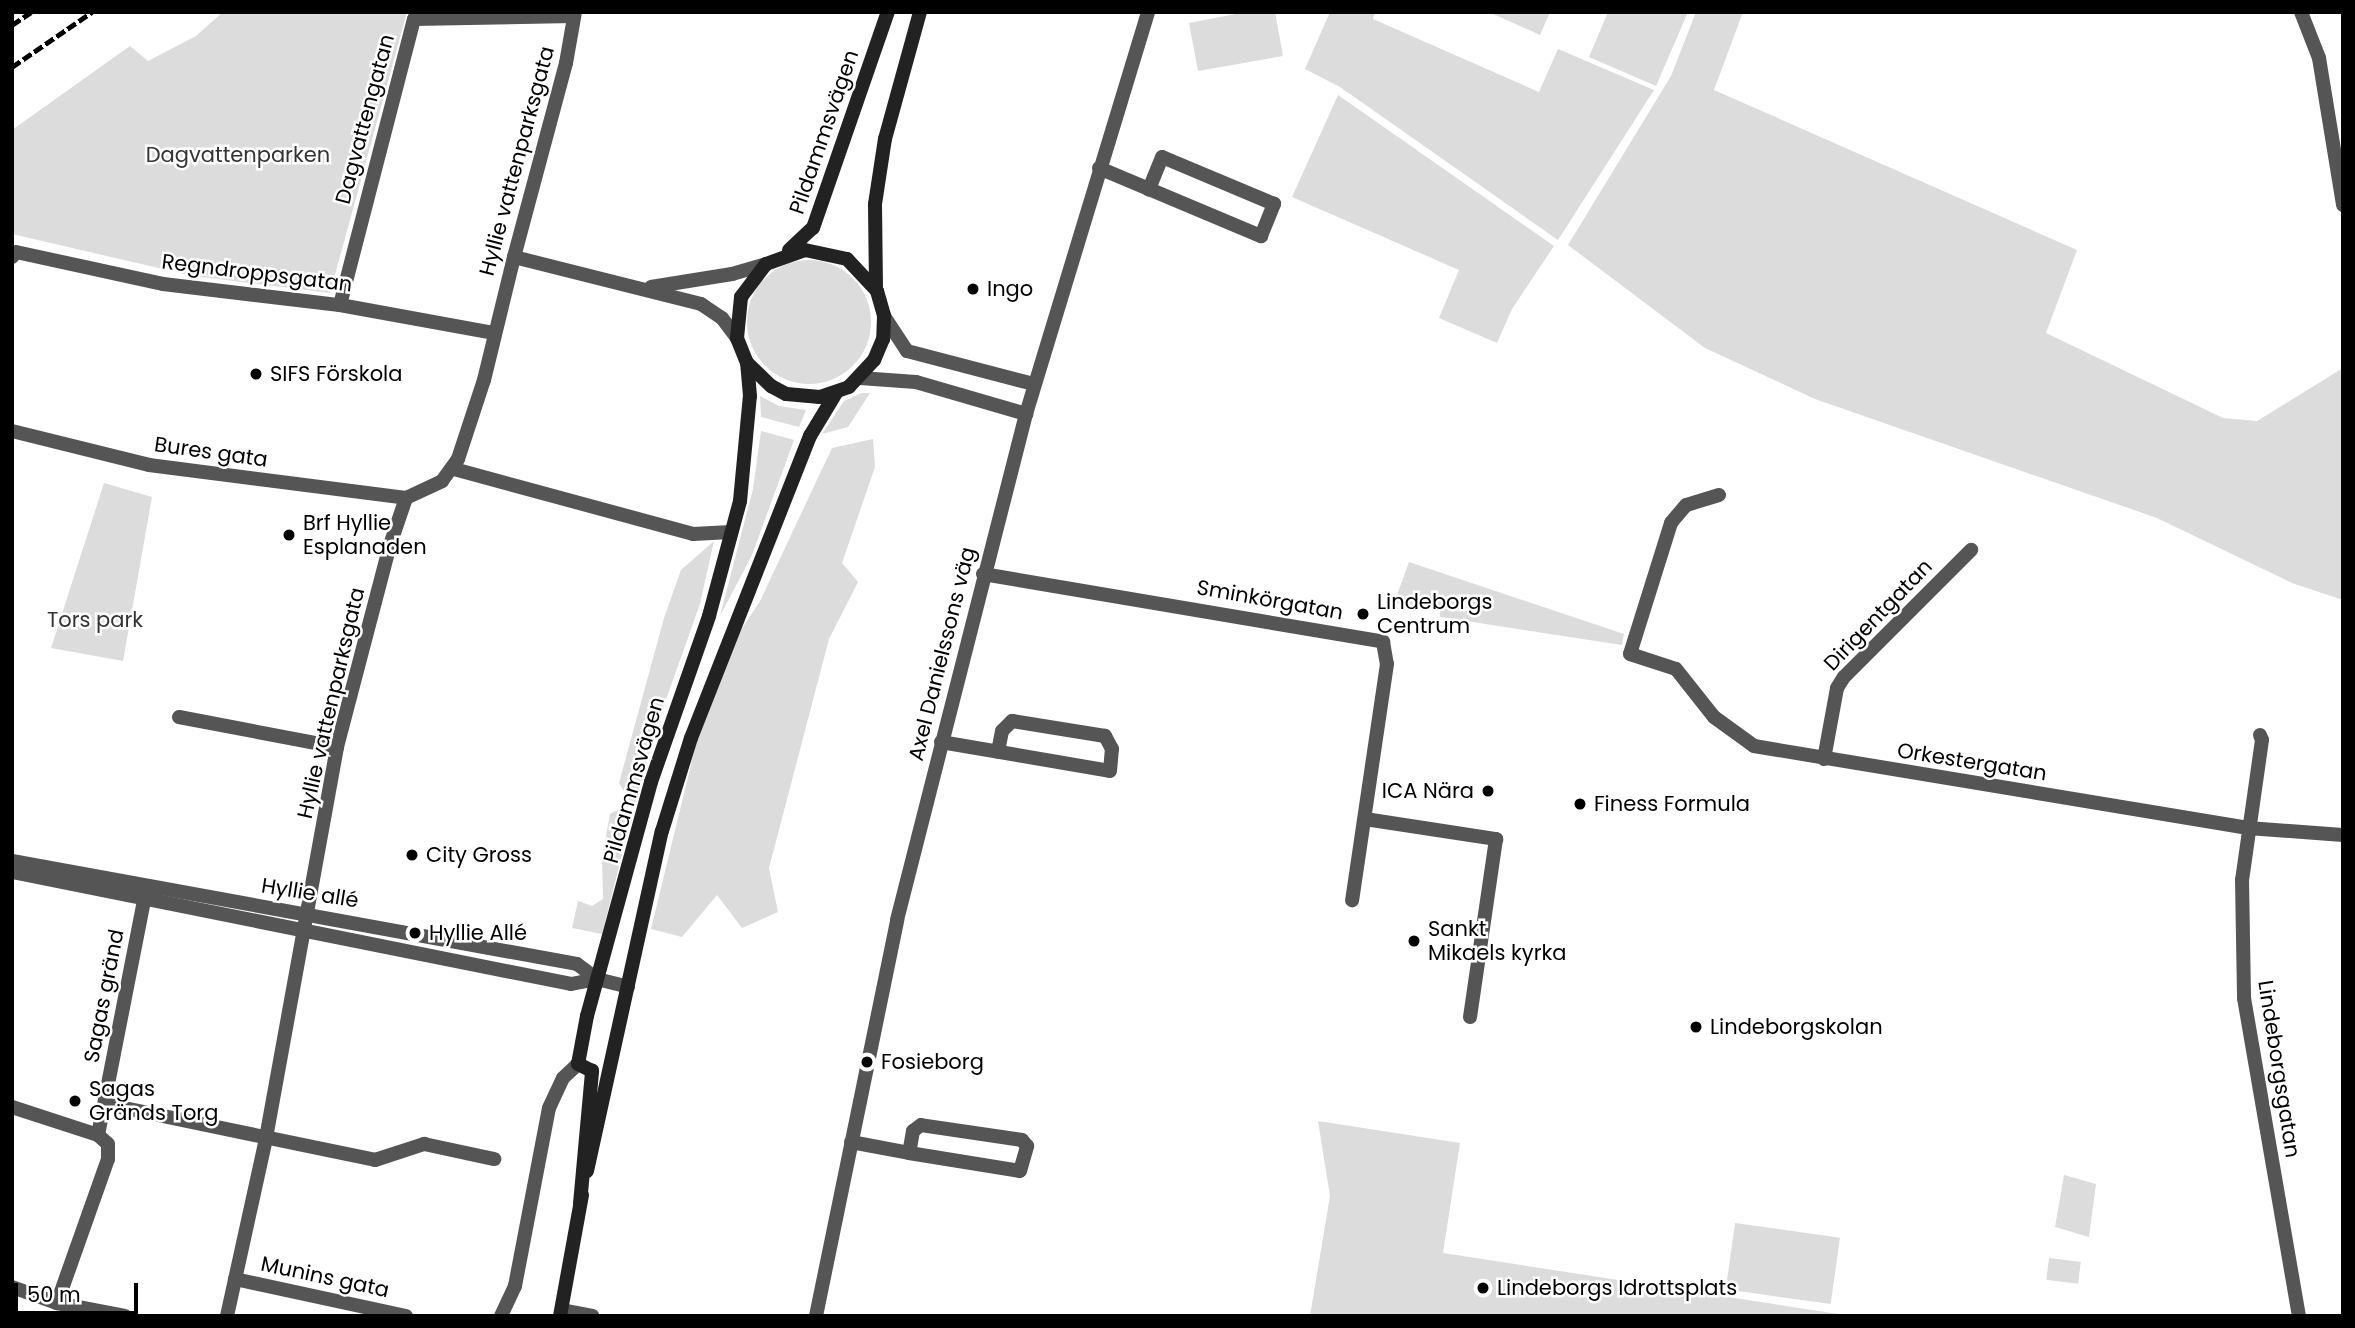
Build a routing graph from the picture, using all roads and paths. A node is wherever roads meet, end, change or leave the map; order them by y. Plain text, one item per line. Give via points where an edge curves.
1 (888, 12) edge
2 (920, 12) edge
3 (1148, 12) edge
4 (2301, 12) edge
5 (574, 14) edge
6 (1099, 168) junction
7 (1149, 189) junction
8 (2342, 199) edge
9 (2343, 205) edge
10 (13, 253) edge
11 (783, 254) junction
12 (514, 257) junction
13 (766, 264) junction
14 (640, 288) junction
15 (877, 291) junction
16 (340, 304) junction
17 (884, 316) junction
18 (494, 333) junction
19 (737, 338) junction
20 (747, 363) junction
21 (860, 378) junction
22 (1034, 384) junction
23 (836, 393) junction
24 (1027, 414) junction
25 (12, 431) edge
26 (454, 469) junction
27 (1719, 495) dead end
28 (406, 498) junction
29 (731, 532) junction
30 (1971, 550) dead end
31 (983, 574) junction
32 (179, 717) dead end
33 (2259, 735) dead end
34 (941, 742) junction
35 (337, 747) junction
36 (998, 751) junction
37 (1824, 760) junction
38 (1366, 813) junction
39 (2249, 828) junction
40 (2343, 835) edge
41 (12, 861) edge
42 (12, 872) edge
43 (145, 896) junction
44 (1352, 900) dead end
45 (306, 915) junction
46 (302, 932) junction
47 (597, 979) junction
48 (628, 987) junction
49 (1470, 1017) dead end
50 (578, 1064) junction
51 (105, 1104) junction
52 (12, 1107) edge
53 (98, 1135) junction
54 (266, 1138) junction
55 (851, 1142) junction
56 (909, 1153) junction
57 (494, 1159) dead end
58 (580, 1204) junction
59 (235, 1279) junction
60 (12, 1287) edge
61 (57, 1303) junction
62 (561, 1313) edge
63 (125, 1316) edge
64 (227, 1316) edge
65 (406, 1316) edge
66 (501, 1316) edge
67 (592, 1316) edge
68 (816, 1316) edge
69 (2299, 1316) edge

1 - 11 main road, Pildammsvägen via 813,228
2 - 15 main road, Pildammsvägen via 885,139 875,204
3 - 6 street, Axel Danielssons väg
4 - 8 street via 2319,58
5 - 12 street, Hyllie vattenparksgata
5 - 16 street, Dagvattengatan via 414,19
6 - 7 street
6 - 22 street, Axel Danielssons väg
7 - 7 street via 1261,236 1274,204 1162,157
8 - 9 street
10 - 16 street, Regndroppsgatan via 163,284
11 - 13 main road, Pildammsvägen
11 - 15 main road, Pildammsvägen via 805,250 837,255 864,273
12 - 14 street
12 - 18 street, Hyllie vattenparksgata
13 - 14 street
13 - 19 main road, Pildammsvägen via 741,297
14 - 19 street via 701,304 722,318
15 - 17 main road, Pildammsvägen
16 - 18 street, Regndroppsgatan
17 - 21 main road, Pildammsvägen via 874,360
17 - 22 street via 907,351
18 - 26 street, Hyllie vattenparksgata
19 - 20 main road, Pildammsvägen
20 - 23 main road, Pildammsvägen via 786,394 820,397
20 - 29 main road, Pildammsvägen via 748,450
21 - 23 main road, Pildammsvägen
21 - 24 street via 916,382
22 - 24 street, Axel Danielssons väg
23 - 48 main road, Pildammsvägen via 810,436 691,738 662,831
24 - 31 street, Axel Danielssons väg
25 - 28 street, Bures gata via 149,465
26 - 28 street via 430,489
26 - 29 street via 693,534
27 - 37 street, Orkestergatan via 1686,505 1671,523 1630,654 1676,669 1714,717 1754,746
28 - 35 street, Hyllie vattenparksgata
29 - 47 main road, Pildammsvägen via 709,616 655,770
30 - 37 street, Dirigentgatan via 1844,677 1837,688
31 - 34 street, Axel Danielssons väg
31 - 38 street, Sminkörgatan via 1383,642 1387,664
32 - 35 street
33 - 39 street, Lindeborgsgatan via 2262,740
34 - 36 street
34 - 55 street, Axel Danielssons väg via 885,972
35 - 45 street, Hyllie vattenparksgata
36 - 36 street via 1110,771 1112,749 1105,736 1012,721 1002,731
37 - 39 street, Orkestergatan
38 - 44 street
38 - 49 street via 1496,839
39 - 40 street, Orkestergatan
39 - 69 street, Lindeborgsgatan via 2240,931 2244,998
41 - 45 street, Hyllie allé
42 - 43 street, Hyllie allé
43 - 46 street, Hyllie allé
43 - 51 street, Sagas gränd
45 - 46 street, Hyllie vattenparksgata
45 - 47 street, Hyllie allé via 577,964
46 - 47 street, Hyllie allé via 571,984
46 - 54 street, Hyllie vattenparksgata
47 - 48 street, Hyllie allé
47 - 50 main road, Pildammsvägen
48 - 58 main road, Pildammsvägen
50 - 58 main road, Pildammsvägen via 592,1071
50 - 66 street via 563,1078 549,1108 515,1286
51 - 53 street, Sagas gränd
51 - 54 street
52 - 53 street
53 - 61 street, Sagas gränd via 108,1143 108,1159
54 - 57 street via 375,1160 424,1144
54 - 59 street, Hyllie vattenparksgata
55 - 56 street
55 - 68 street, Axel Danielssons väg
56 - 56 street via 1020,1171 1027,1146 1022,1140 921,1125 912,1131
58 - 62 main road, Pildammsvägen
59 - 64 street, Hyllie vattenparksgata
59 - 65 street, Munins gata
60 - 61 street
61 - 63 street
62 - 67 street

